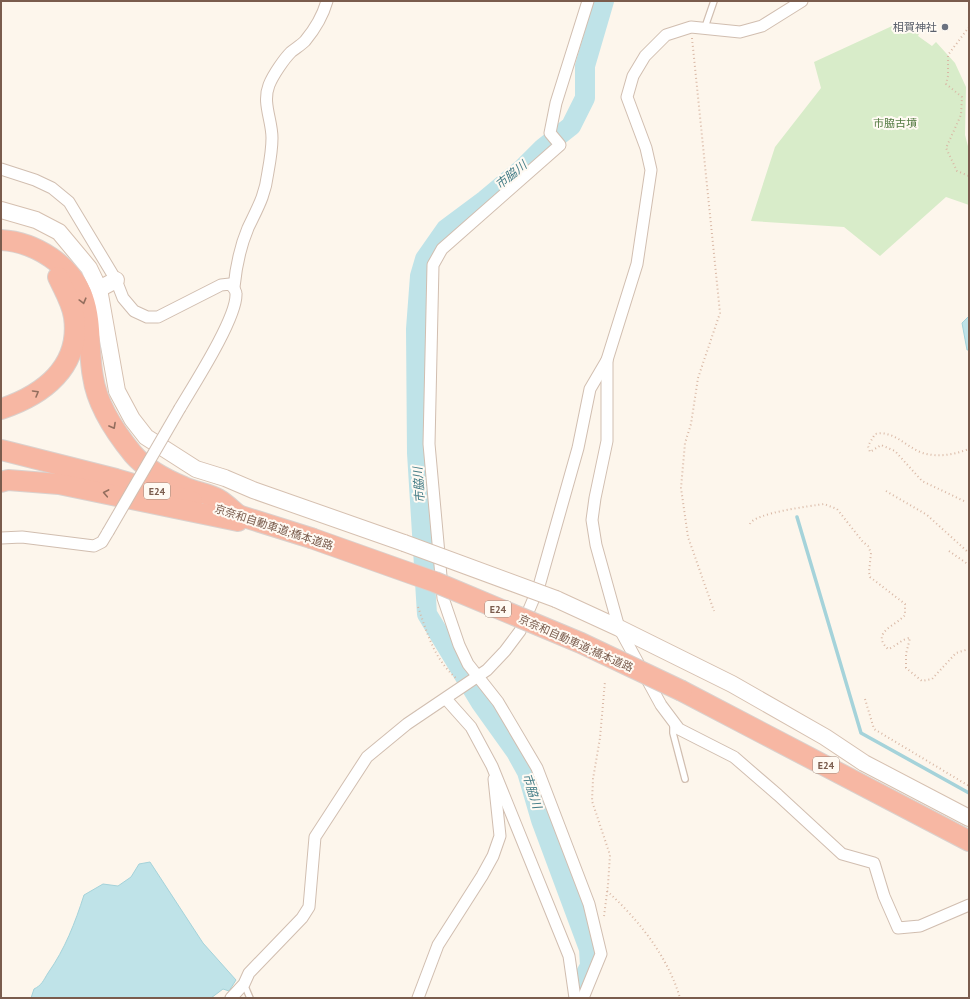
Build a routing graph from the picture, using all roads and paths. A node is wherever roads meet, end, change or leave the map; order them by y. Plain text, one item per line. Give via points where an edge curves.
1 (327, 1) edge
2 (588, 1) edge
3 (714, 1) edge
4 (802, 1) edge
5 (691, 27) junction
6 (705, 27) junction
7 (969, 27) edge
8 (1, 169) edge
9 (969, 176) edge
10 (1, 210) edge
11 (1, 240) edge
12 (1, 254) edge
13 (116, 280) junction
14 (234, 287) junction
15 (99, 289) junction
16 (607, 360) junction
17 (1, 409) edge
18 (969, 449) edge
19 (1, 450) edge
20 (1, 482) edge
21 (886, 491) dead end
22 (964, 501) dead end
23 (237, 514) junction
24 (750, 524) dead end
25 (282, 528) junction
26 (1, 538) edge
27 (949, 551) dead end
28 (969, 553) edge
29 (969, 564) edge
30 (418, 607) dead end
31 (714, 611) dead end
32 (620, 628) junction
33 (969, 649) edge
34 (478, 676) junction
35 (605, 681) dead end
36 (462, 684) dead end
37 (446, 699) junction
38 (865, 699) dead end
39 (674, 722) junction
40 (492, 766) junction
41 (685, 779) dead end
42 (969, 782) edge
43 (968, 786) edge
44 (969, 818) edge
45 (969, 841) edge
46 (607, 891) junction
47 (969, 905) edge
48 (598, 940) junction
49 (244, 984) junction
50 (231, 998) edge
51 (250, 998) edge
52 (418, 998) edge
53 (575, 998) edge
54 (583, 998) edge
55 (680, 998) edge

1 - 14 street via 322,16 310,35 291,53 267,92 266,108 272,140 267,180 264,196 248,228 237,260
2 - 34 street via 556,103 550,133 560,145 442,249 433,265 429,444 443,598 458,645
3 - 6 lane
4 - 6 street via 762,26 740,32
5 - 6 street
5 - 16 street via 666,35 645,56 633,76 627,97 646,148 650,170 637,264
5 - 31 path via 720,313 698,378 681,488 688,537
7 - 9 path via 948,55 946,84 962,97 961,115 946,148 957,171
8 - 13 street via 52,188 69,202
10 - 15 street via 36,220 59,232 89,268
11 -> 23 highway via 30,246 44,253 58,262 74,280 83,298 93,378 102,408 116,433 134,456 157,473 184,487 218,499
17 -> 12 highway via 19,403 43,389 61,371 74,342 74,317 68,296 58,277 36,260 15,254
13 - 14 street via 123,298 134,311 147,317 158,318 221,284 230,284
13 - 15 street
14 - 26 street, bridge via 236,300 224,332 102,542 94,546 83,546 22,536
15 - 32 street, bridge via 117,391 132,419 146,437 196,469 556,599
16 - 32 street via 607,441 592,520 596,545
16 - 34 street via 590,389 578,448 531,606 520,631 505,652
18 - 22 path via 937,456 920,452 888,434 875,434 868,446 870,452 881,445 895,451 922,481
19 - 23 highway, 京奈和自動車道;橋本道路 / E24 via 116,479
25 -> 20 highway via 231,520 59,484 8,480
21 - 28 path via 927,515
23 - 25 highway, 京奈和自動車道;橋本道路 / E24
24 - 33 path via 754,519 772,514 824,504 832,506 842,513 862,542 868,546 871,554 870,577 905,604 905,615 885,630 882,637 883,645 888,649 910,638 906,668 922,681 932,679 956,653
25 - 45 highway, 京奈和自動車道;橋本道路 / E24, bridge via 435,582 581,644 682,691
27 - 29 path
30 - 36 path via 433,649 444,668
32 - 39 street via 661,705
32 - 44 street via 738,687 825,737 864,763
34 - 37 street
34 - 48 street via 498,702 537,768 589,904
35 - 46 path via 592,801 610,854
37 - 40 street via 471,727
37 - 49 street via 407,724 367,758 315,836 309,907 302,918 249,973
38 - 43 path via 874,729
39 - 41 lane via 673,733
39 - 47 street via 679,729 689,735 734,757 842,854 874,863 884,896 898,928 920,926
40 - 52 street via 500,836 482,876 438,944
40 - 53 street via 569,956
42 - 43 path
46 - 48 path
46 - 55 path via 622,904 650,938 674,980
48 - 54 street via 601,954
49 - 50 street
49 - 51 lane

